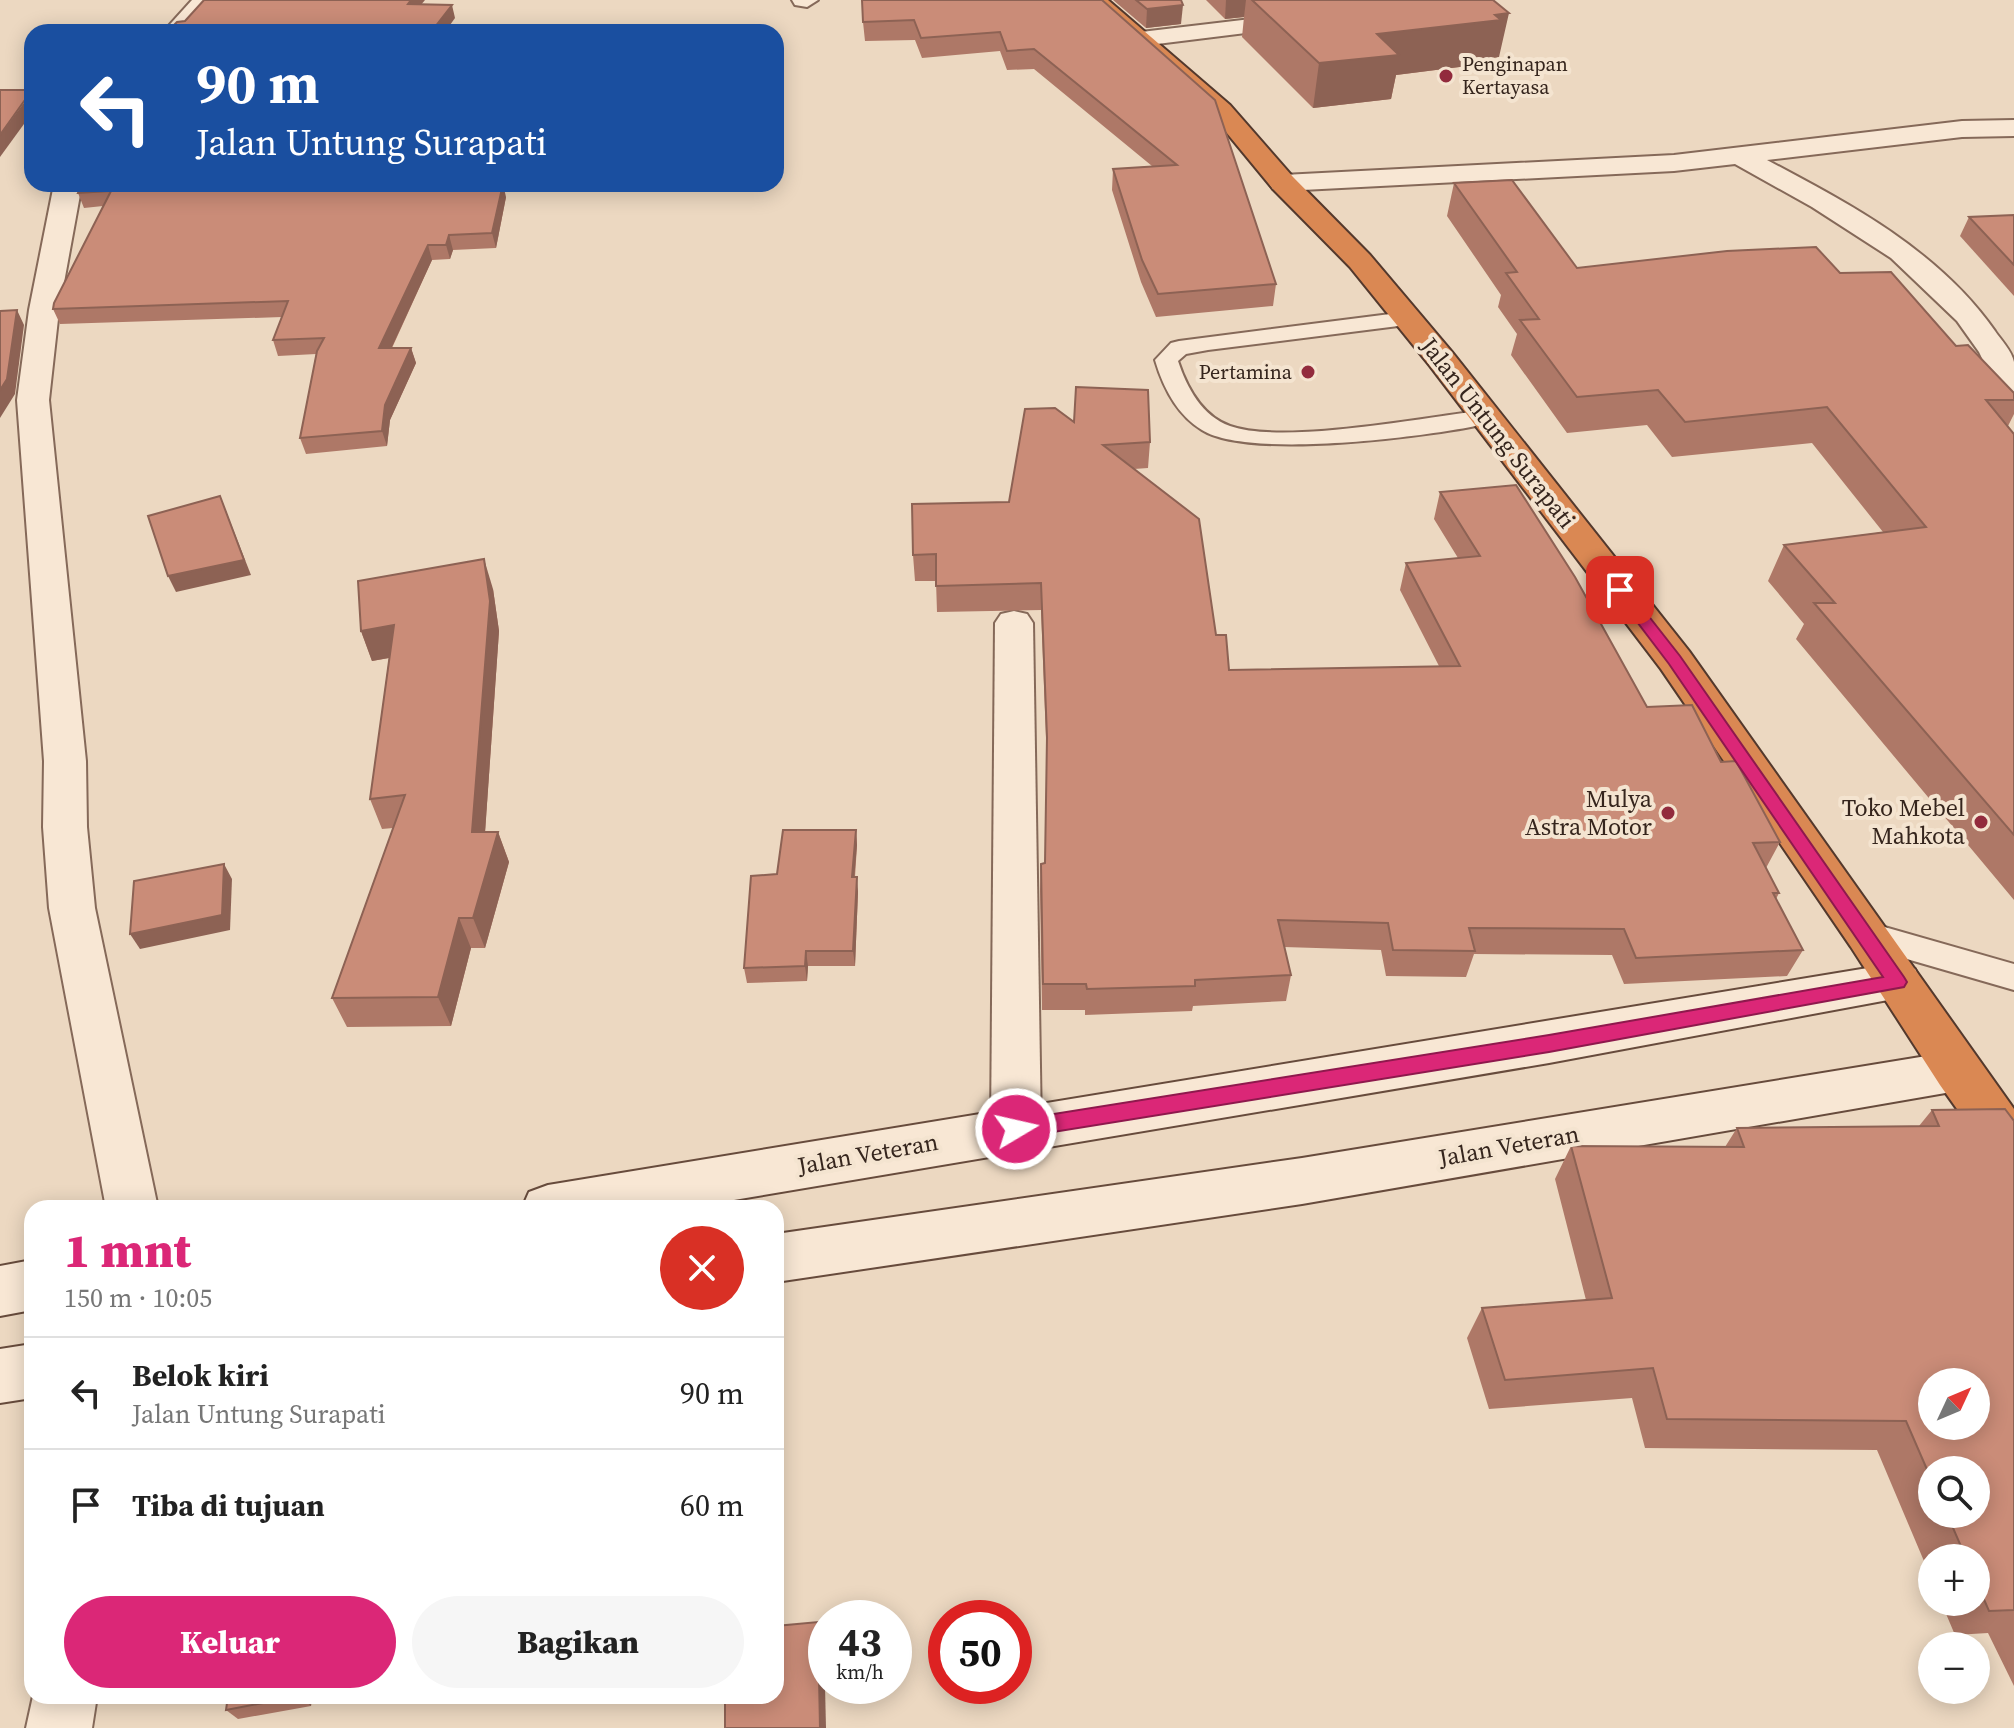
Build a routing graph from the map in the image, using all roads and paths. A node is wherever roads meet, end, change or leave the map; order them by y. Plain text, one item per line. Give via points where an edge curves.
1 (205, 0) edge
2 (1094, 0) edge
3 (1329, 17) edge
4 (182, 24) edge
5 (1141, 39) junction
6 (2014, 128) edge
7 (1740, 156) junction
8 (1283, 183) junction
9 (66, 192) edge
10 (1406, 319) junction
11 (2014, 395) edge
12 (1486, 417) junction
13 (1014, 623) dead end
14 (1867, 935) junction
15 (2014, 977) edge
16 (1898, 982) junction
17 (1957, 1071) junction
18 (1016, 1129) junction
19 (2014, 1148) edge
20 (130, 1200) edge
21 (595, 1200) edge
22 (784, 1257) edge
23 (24, 1286) edge
24 (0, 1291) edge
25 (24, 1372) edge
26 (0, 1376) edge
27 (64, 1704) edge
28 (59, 1728) edge

1 - 4 street
2 - 5 highway, Jalan Untung Surapati
3 - 5 street
5 - 8 highway, Jalan Untung Surapati via 1221,110
6 - 7 street via 1962,129
7 - 8 street via 1589,169
7 - 11 street via 1844,213 1939,283 1986,335
8 - 10 highway, Jalan Untung Surapati via 1360,261
9 - 20 street via 33,400 65,761 72,908
10 - 12 highway, Jalan Untung Surapati
10 - 12 lane via 1208,343 1179,348 1166,360 1191,409 1220,431 1253,438
12 - 14 highway, Jalan Untung Surapati via 1675,660
13 - 18 street
14 - 15 lane
14 - 16 highway, Jalan Untung Surapati
16 - 17 highway, Jalan Untung Surapati
16 - 18 street, Jalan Veteran
17 - 19 highway, Jalan Untung Surapati
17 - 22 street, Jalan Veteran via 1302,1181
18 - 21 street, Jalan Veteran
23 - 24 street
25 - 26 street
27 - 28 street

